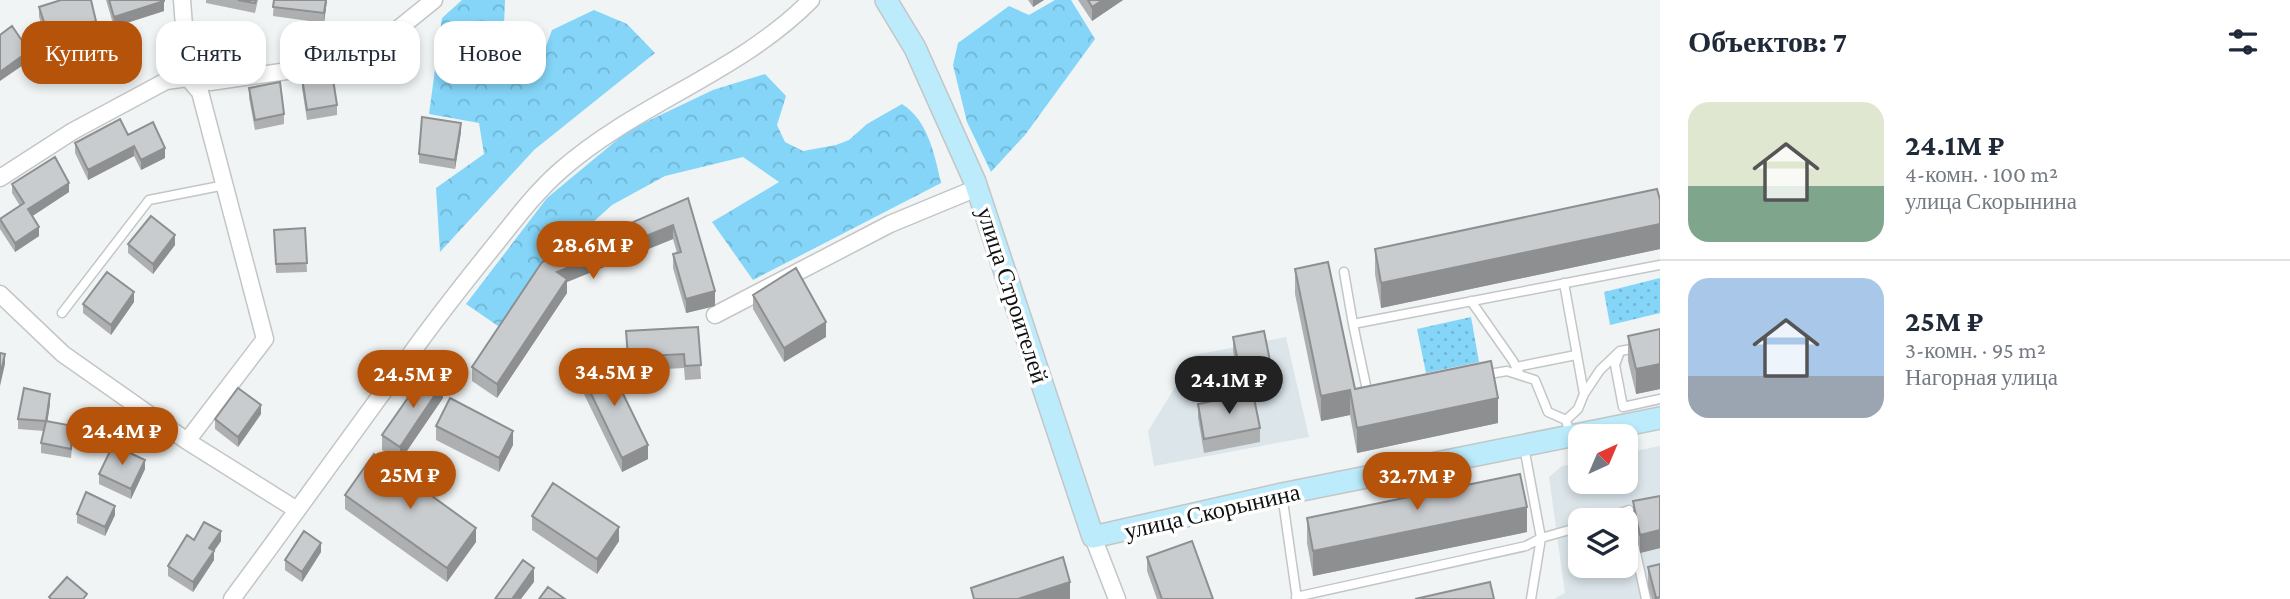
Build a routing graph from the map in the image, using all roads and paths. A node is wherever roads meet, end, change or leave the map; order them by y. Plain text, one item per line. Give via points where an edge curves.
1 (182, 0) edge
2 (434, 0) edge
3 (811, 0) edge
4 (886, 0) edge
5 (184, 21) edge
6 (266, 74) edge
7 (160, 84) edge
8 (193, 84) edge
9 (0, 178) edge
10 (225, 185) junction
11 (977, 188) junction
12 (1660, 265) edge
13 (1344, 272) dead end
14 (1564, 283) junction
15 (0, 294) edge
16 (1471, 301) junction
17 (62, 313) dead end
18 (715, 315) dead end
19 (1353, 324) junction
20 (1647, 346) edge
21 (1620, 351) junction
22 (1576, 355) junction
23 (1518, 371) junction
24 (1469, 378) edge
25 (1380, 394) edge
26 (1584, 394) junction
27 (1660, 399) edge
28 (1660, 418) edge
29 (1570, 424) edge
30 (1610, 424) edge
31 (1568, 429) joint
32 (187, 441) junction
33 (1523, 447) junction
34 (1282, 494) junction
35 (298, 510) junction
36 (1568, 530) edge
37 (1093, 537) junction
38 (1541, 538) junction
39 (1638, 559) edge
40 (1296, 598) edge
41 (232, 599) edge
42 (1117, 599) edge
43 (1531, 599) edge
44 (1647, 599) edge

1 - 5 street
2 - 6 street via 377,46 344,63
3 - 35 street via 725,67 598,140 536,194 443,309
4 - 11 street, улица Строителей via 915,48
7 - 9 street via 73,131
8 - 10 street via 200,92
10 - 17 lane via 149,200
10 - 32 street via 265,339
11 - 18 street via 890,224
11 - 37 street, улица Строителей
12 - 14 lane
13 - 19 lane
14 - 16 lane
14 - 22 lane
15 - 32 street via 63,354
16 - 19 lane
16 - 23 lane
19 - 25 lane via 1368,396
20 - 21 lane
21 - 26 lane
21 - 27 lane via 1615,365 1623,407
22 - 23 lane
22 - 26 lane
23 - 24 lane
23 - 31 lane via 1535,380 1548,412
26 - 29 lane
28 - 30 street, улица Скорынина
31 - 33 street, улица Скорынина
32 - 35 street
33 - 34 street, улица Скорынина
33 - 38 lane
34 - 37 street, улица Скорынина
34 - 40 lane
35 - 41 street
36 - 38 lane
37 - 42 street, улица Строителей
38 - 40 lane via 1526,546
38 - 43 lane
39 - 44 lane

